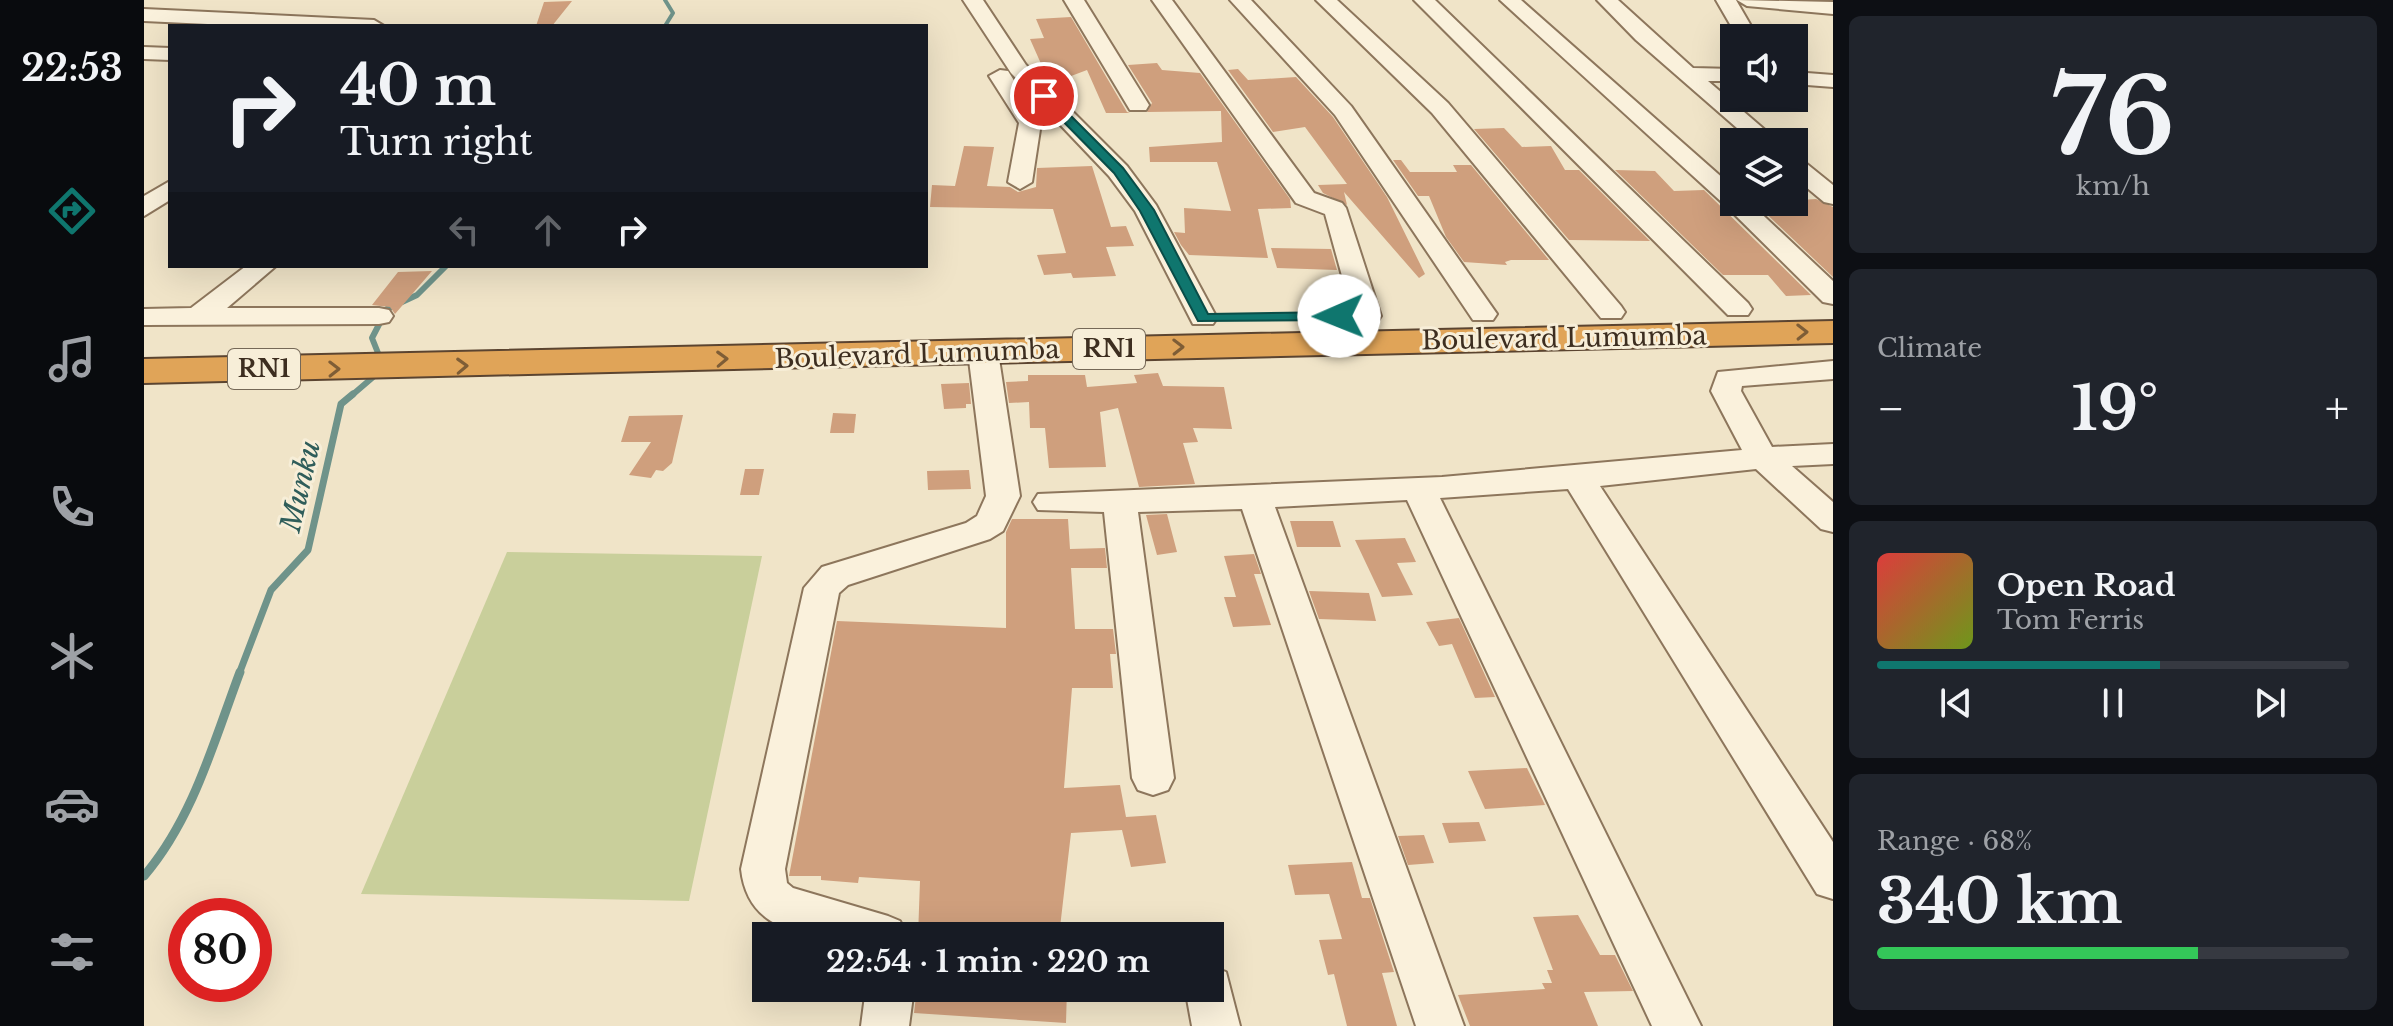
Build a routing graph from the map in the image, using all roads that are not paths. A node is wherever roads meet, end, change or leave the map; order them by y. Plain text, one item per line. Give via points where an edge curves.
1 (973, 0) edge
2 (1074, 0) edge
3 (1162, 0) edge
4 (1240, 0) edge
5 (1326, 0) edge
6 (1424, 0) edge
7 (1510, 0) edge
8 (1607, 0) edge
9 (1726, 0) edge
10 (1747, 0) edge
11 (1833, 8) edge
12 (144, 15) edge
13 (332, 24) edge
14 (1740, 24) edge
15 (144, 53) edge
16 (168, 54) edge
17 (1687, 74) junction
18 (1720, 75) edge
19 (1000, 76) dead end
20 (1808, 79) edge
21 (1833, 81) edge
22 (1049, 101) junction
23 (1019, 104) junction
24 (1138, 105) dead end
25 (1751, 128) edge
26 (1808, 176) edge
27 (1020, 182) dead end
28 (1720, 189) edge
29 (168, 190) edge
30 (1833, 197) edge
31 (144, 208) edge
32 (1749, 216) edge
33 (260, 268) edge
34 (1833, 296) edge
35 (1833, 306) edge
36 (1738, 309) junction
37 (1611, 312) junction
38 (1483, 314) junction
39 (379, 316) dead end
40 (1367, 316) junction
41 (144, 317) edge
42 (198, 317) junction
43 (1203, 318) junction
44 (1833, 332) edge
45 (983, 352) junction
46 (147, 367) edge
47 (1833, 370) edge
48 (1833, 454) edge
49 (1761, 456) junction
50 (1578, 478) junction
51 (1419, 490) junction
52 (1255, 497) junction
53 (1050, 502) dead end
54 (1120, 502) junction
55 (1833, 521) edge
56 (1153, 778) dead end
57 (1833, 880) edge
58 (846, 922) edge
59 (888, 1002) edge
60 (1212, 1002) edge
61 (885, 1026) edge
62 (1216, 1026) edge
63 (1440, 1026) edge
64 (1677, 1026) edge

1 - 22 street via 1018,69
2 - 24 street
3 - 40 street via 1305,198 1337,213
4 - 38 street via 1343,111
5 - 37 street via 1440,108
6 - 36 street
7 - 28 street
8 - 17 street
9 - 14 street
10 - 11 street
12 - 13 street
15 - 16 street
17 - 18 street
17 - 25 street
19 - 23 street
20 - 21 street
22 - 23 street
22 - 43 street via 1118,171 1147,210
23 - 27 street via 1030,123
26 - 30 street
29 - 31 street
32 - 34 street
33 - 42 street
35 - 36 highway, Boulevard Lumumba / RN1
36 - 37 highway, Boulevard Lumumba / RN1
37 - 38 highway, Boulevard Lumumba / RN1
38 - 40 highway, Boulevard Lumumba / RN1
39 - 42 street
40 - 43 highway, Boulevard Lumumba / RN1
41 - 42 street
43 - 46 highway, Boulevard Lumumba / RN1
45 -> 44 highway, Boulevard Lumumba / RN1
46 -> 45 highway, Boulevard Lumumba / RN1
45 - 58 street via 1003,496 991,523 835,576 822,588 763,869 768,893 781,907
47 - 49 street via 1729,378 1726,391
48 - 49 street
49 - 50 street
49 - 55 street
50 - 51 street
50 - 57 street
51 - 52 street
51 - 64 street
52 - 54 street
52 - 63 street
53 - 54 street
54 - 56 street
59 - 61 street
60 - 62 street

